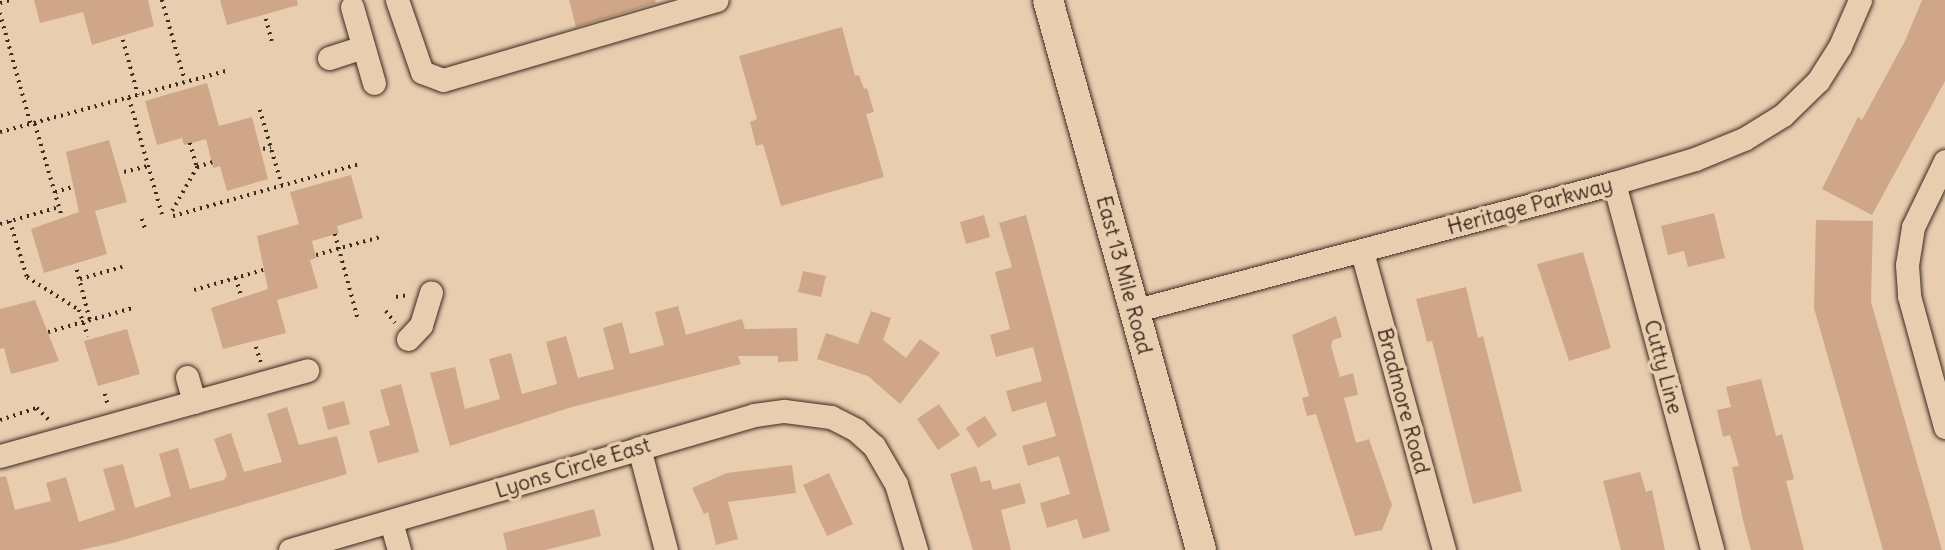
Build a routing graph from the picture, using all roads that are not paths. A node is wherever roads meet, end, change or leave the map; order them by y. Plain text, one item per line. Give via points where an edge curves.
1 (397, 0) edge
2 (717, 0) edge
3 (1048, 0) edge
4 (1860, 0) edge
5 (352, 6) dead end
6 (363, 47) junction
7 (329, 58) dead end
8 (374, 83) dead end
9 (1945, 161) edge
10 (1614, 183) junction
11 (1362, 252) junction
12 (431, 292) dead end
13 (1133, 311) junction
14 (403, 333) road end
15 (307, 370) dead end
16 (187, 377) dead end
17 (194, 402) junction
18 (1945, 427) edge
19 (639, 448) junction
20 (0, 456) edge
21 (391, 522) junction
22 (290, 550) edge
23 (399, 550) edge
24 (666, 550) edge
25 (916, 550) edge
26 (1200, 550) edge
27 (1444, 550) edge
28 (1712, 550) edge

1 - 2 street via 422,72 443,79
3 - 13 main road, East 13 Mile Road
4 - 10 street, Heritage Parkway via 1818,81 1783,115 1744,139 1695,159
5 - 6 street
6 - 7 street
6 - 8 street
9 - 18 street via 1913,226 1907,265 1909,296
10 - 11 street, Heritage Parkway
10 - 28 street, Cutty Line
11 - 13 street, Heritage Parkway
11 - 27 street, Bradmore Road
12 - 14 street via 421,325
13 - 26 main road, East 13 Mile Road
15 - 17 street
16 - 17 street
17 - 20 street
19 - 21 street, Lyons Circle East
19 - 24 street
19 - 25 street, Lyons Circle East via 754,415 784,411 831,417 874,446 896,484
21 - 22 street, Lyons Circle East
21 - 23 street

